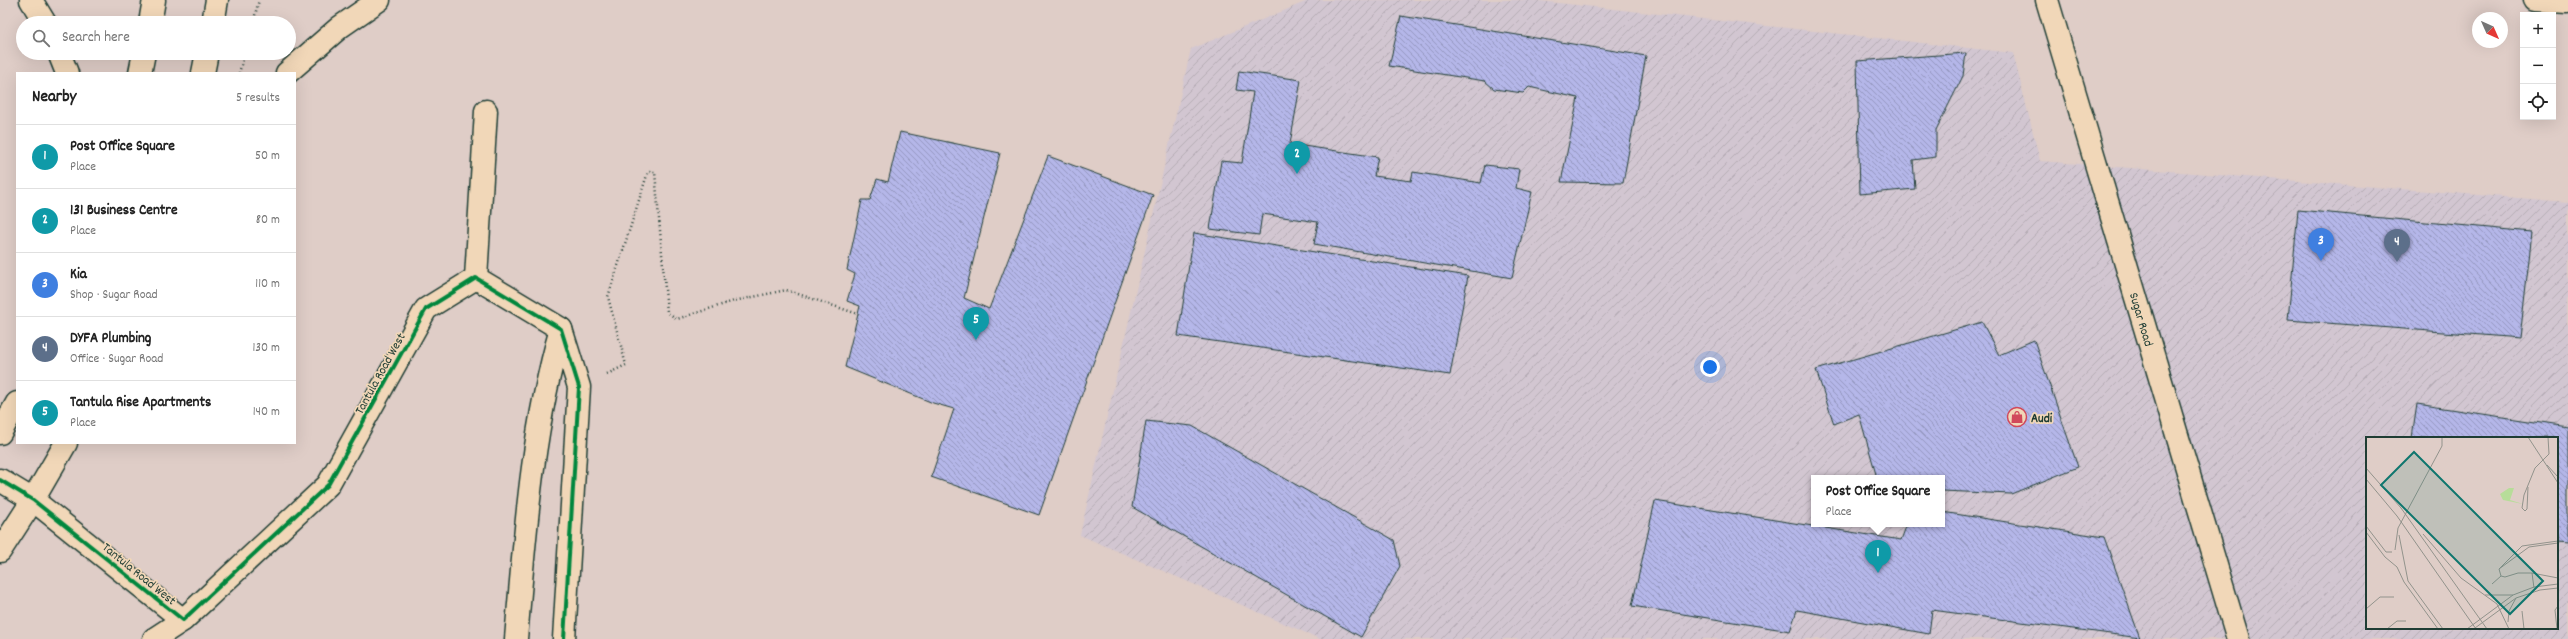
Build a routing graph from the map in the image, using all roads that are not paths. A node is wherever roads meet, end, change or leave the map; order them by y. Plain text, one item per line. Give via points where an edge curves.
1 (32, 0) edge
2 (154, 0) edge
3 (217, 0) edge
4 (380, 0) edge
5 (2047, 0) edge
6 (2535, 0) edge
7 (2568, 2) edge
8 (41, 16) edge
9 (151, 16) edge
10 (214, 16) edge
11 (62, 60) edge
12 (143, 60) edge
13 (206, 60) edge
14 (67, 72) edge
15 (140, 72) edge
16 (203, 72) edge
17 (289, 72) edge
18 (486, 111) dead end
19 (476, 278) junction
20 (561, 328) junction
21 (16, 405) edge
22 (0, 434) edge
23 (65, 444) edge
24 (0, 480) edge
25 (33, 500) junction
26 (0, 551) edge
27 (183, 620) junction
28 (154, 639) edge
29 (516, 639) edge
30 (564, 639) edge
31 (2238, 639) edge

1 - 8 main road
2 - 9 main road
3 - 10 main road
4 - 17 main road via 340,27
5 - 31 main road, Sugar Road
6 - 7 main road
11 - 14 main road
12 - 15 main road
13 - 16 main road
18 - 19 main road
19 - 20 main road
19 - 27 main road, Tantula Road West via 426,309 328,485
20 - 29 main road via 547,375 528,511
20 - 30 main road via 579,387
21 - 22 main road
23 - 25 main road
24 - 25 main road, Tantula Road West
25 - 26 main road
25 - 27 main road, Tantula Road West
27 - 28 main road, Tantula Road West

